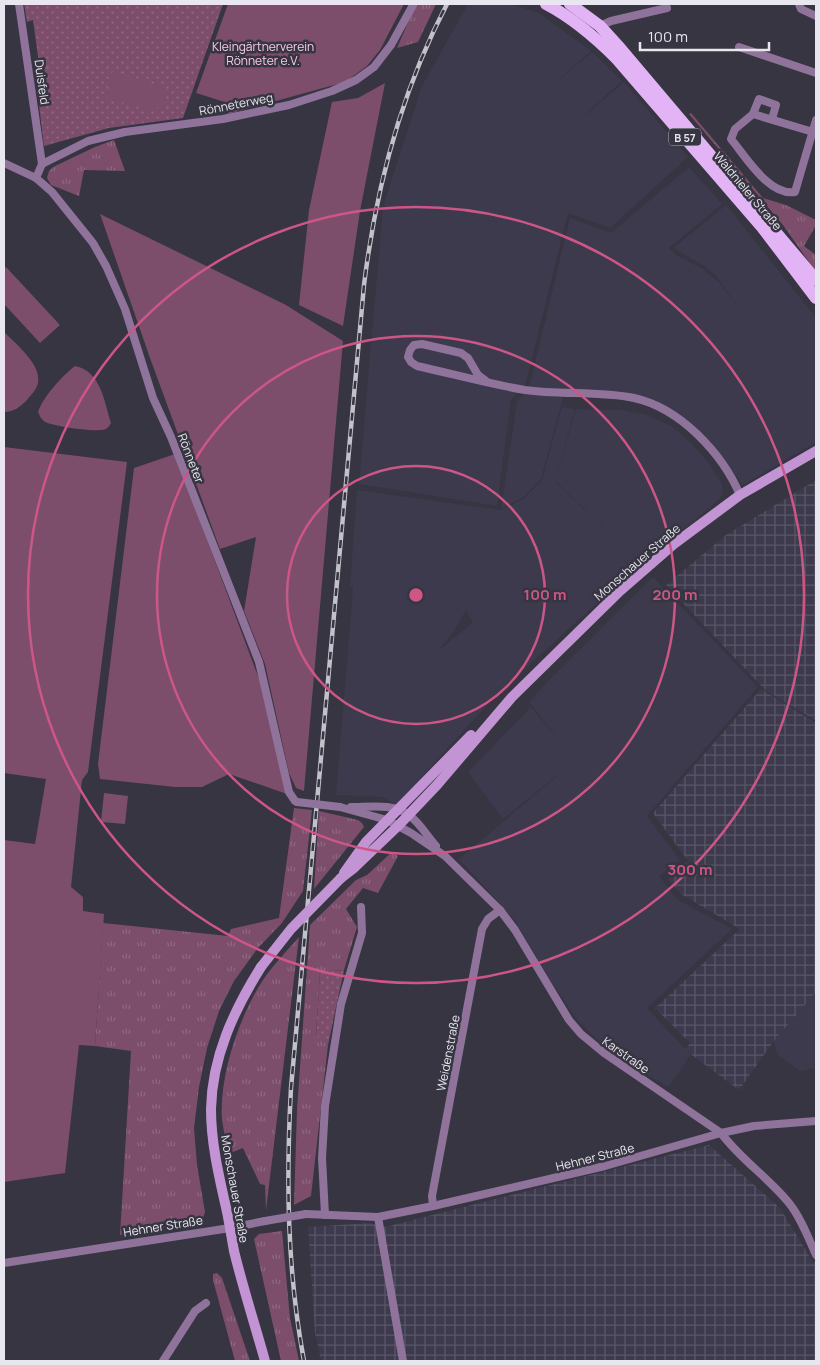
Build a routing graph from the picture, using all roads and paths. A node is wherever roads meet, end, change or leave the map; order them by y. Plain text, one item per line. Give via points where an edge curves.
1 (19, 4) edge
2 (546, 4) edge
3 (799, 4) edge
4 (412, 5) edge
5 (578, 6) edge
6 (667, 8) dead end
7 (816, 16) edge
8 (600, 26) junction
9 (739, 47) dead end
10 (816, 73) edge
11 (753, 114) junction
12 (772, 119) junction
13 (816, 120) edge
14 (813, 132) junction
15 (4, 163) edge
16 (42, 164) junction
17 (36, 178) junction
18 (816, 280) edge
19 (816, 298) edge
20 (486, 381) junction
21 (816, 451) edge
22 (740, 494) junction
23 (512, 697) junction
24 (340, 806) junction
25 (397, 809) junction
26 (409, 814) junction
27 (387, 820) junction
28 (398, 826) junction
29 (442, 853) junction
30 (341, 878) junction
31 (361, 908) dead end
32 (500, 910) junction
33 (816, 1121) edge
34 (721, 1133) junction
35 (433, 1206) junction
36 (325, 1215) junction
37 (378, 1216) junction
38 (230, 1228) junction
39 (816, 1255) edge
40 (4, 1263) edge
41 (206, 1303) dead end
42 (163, 1361) edge
43 (265, 1361) edge
44 (403, 1361) edge

1 - 16 street, Duisfeld
2 - 19 main road, Waldnieler Straße / B 57 via 598,39 617,59 762,228
3 - 7 street via 801,9
4 - 16 street, Rönneterweg via 391,45 374,67 332,91 289,105 222,119 125,132 88,141
5 - 8 main road, Waldnieler Straße
6 - 8 street
8 - 18 main road, Waldnieler Straße / B 57
9 - 10 street
11 - 12 street
11 - 12 street via 759,99 776,105
11 - 14 street via 736,129 731,139 773,188 789,193 795,192
12 - 14 street
13 - 14 street
15 - 17 street, Rönneter
16 - 17 street
17 - 24 street, Rönneter, bridge via 52,192 93,243 125,309 154,398 259,662 289,792 296,802
20 - 20 street via 417,366 408,357 410,350 414,345 422,344 462,354
20 - 22 street via 525,390 634,398 655,405 698,436 726,470
21 - 22 main road, Monschauer Straße
22 - 23 main road, Monschauer Straße via 674,544 620,591
23 - 25 main road, Monschauer Straße
23 - 26 main road, Monschauer Straße
24 - 25 street, Karstraße
24 - 27 street, Karstraße
25 - 26 street, Karstraße
25 - 27 main road, Monschauer Straße
26 - 28 main road, Monschauer Straße
26 - 29 street, Karstraße
27 - 28 street, Karstraße
27 - 30 main road, Monschauer Straße via 366,842
28 - 29 street, Karstraße
28 - 30 main road, Monschauer Straße
29 - 32 street, Karstraße
30 - 38 main road, Monschauer Straße, bridge via 291,929 261,967 236,1008 227,1032 211,1108 212,1135
31 - 36 street via 362,932 341,1004 325,1106 322,1158
32 - 34 street, Karstraße via 580,1034
32 - 35 street, Weidenstraße via 488,919 482,929 432,1196
33 - 34 street, Hehner Straße via 754,1126
34 - 35 street, Hehner Straße via 632,1160
34 - 39 street, Karstraße via 733,1149 788,1201
35 - 37 street, Hehner Straße
36 - 37 street, Hehner Straße
36 - 38 street, Hehner Straße, bridge via 306,1214
37 - 44 street
38 - 40 street, Hehner Straße
38 - 43 main road, Monschauer Straße
41 - 42 street via 195,1311

